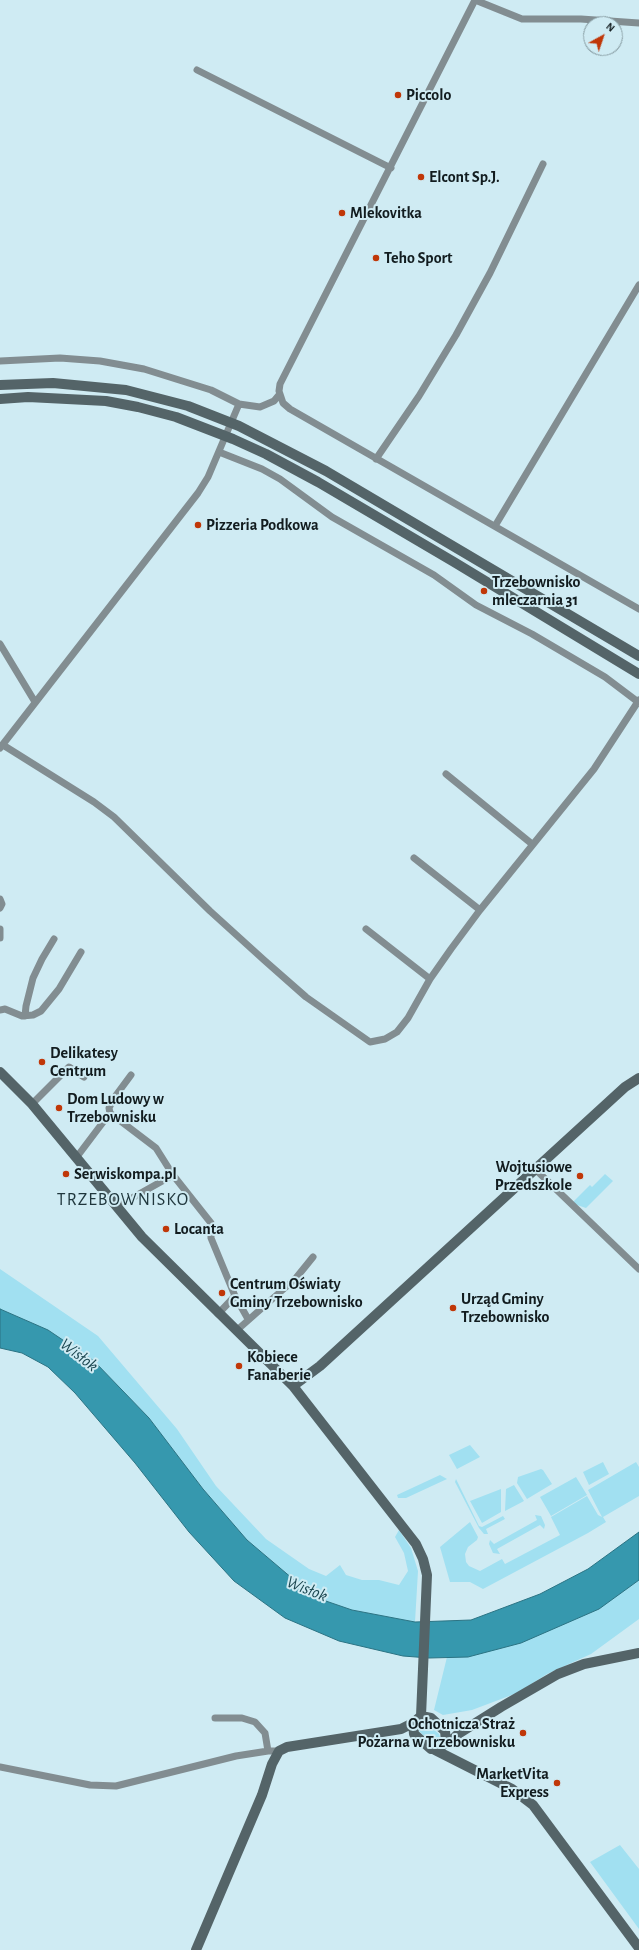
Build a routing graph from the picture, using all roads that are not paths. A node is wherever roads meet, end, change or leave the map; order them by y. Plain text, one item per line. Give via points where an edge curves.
1 (639, 23) edge
2 (196, 70) dead end
3 (543, 164) dead end
4 (391, 168) junction
5 (639, 285) edge
6 (0, 361) edge
7 (0, 385) edge
8 (279, 395) junction
9 (0, 399) edge
10 (239, 404) junction
11 (219, 452) junction
12 (376, 459) junction
13 (495, 526) junction
14 (639, 608) edge
15 (0, 644) edge
16 (639, 656) edge
17 (639, 674) edge
18 (638, 701) edge
19 (35, 702) junction
20 (1, 747) edge
21 (446, 774) dead end
22 (532, 844) junction
23 (414, 858) dead end
24 (0, 899) edge
25 (0, 908) edge
26 (480, 910) junction
27 (0, 929) edge
28 (366, 929) dead end
29 (0, 938) edge
30 (54, 940) dead end
31 (81, 952) dead end
32 (430, 979) junction
33 (0, 1010) edge
34 (26, 1016) junction
35 (0, 1072) edge
36 (131, 1075) dead end
37 (84, 1077) dead end
38 (639, 1078) edge
39 (32, 1104) junction
40 (110, 1113) junction
41 (76, 1158) junction
42 (535, 1170) junction
43 (173, 1174) junction
44 (116, 1207) junction
45 (313, 1257) dead end
46 (639, 1270) edge
47 (235, 1296) junction
48 (218, 1314) junction
49 (248, 1319) junction
50 (236, 1331) junction
51 (293, 1386) junction
52 (639, 1653) edge
53 (215, 1718) dead end
54 (417, 1720) junction
55 (401, 1729) junction
56 (414, 1734) junction
57 (445, 1738) junction
58 (435, 1750) junction
59 (268, 1751) junction
60 (279, 1751) junction
61 (454, 1758) junction
62 (0, 1767) edge
63 (639, 1948) edge
64 (196, 1950) edge

1 - 4 street via 581,19 522,19 475,0
2 - 4 street
3 - 12 street via 490,273 456,335
4 - 8 street via 280,384
5 - 13 street
6 - 10 street via 60,358 100,361 144,369 188,382
7 - 16 street via 74,384 126,390 188,406 226,420 326,471
8 - 10 street via 274,401 260,408
8 - 12 street via 282,404
9 - 17 street via 28,397 106,401 176,417 220,433 318,482
10 - 11 street
11 - 18 street via 280,479 332,517 434,575 476,605 605,676
11 - 19 street via 208,478 198,493
12 - 13 street
13 - 14 street
15 - 19 street
18 - 22 street via 594,768
19 - 20 street
20 - 32 street via 109,813 306,997 370,1042 385,1039 397,1032
21 - 22 street
22 - 26 street
23 - 26 street
24 - 25 street
26 - 32 street
27 - 29 street
28 - 32 street
30 - 34 street via 33,978
31 - 34 street via 50,1002 41,1011
33 - 34 street via 5,1009
35 - 39 street
36 - 40 street via 114,1098 109,1108
37 - 39 street via 69,1067
38 - 42 street via 625,1087
39 - 41 street
40 - 41 street
40 - 43 street via 156,1148
41 - 44 street
42 - 46 street
42 - 51 street via 320,1366
43 - 44 street
43 - 47 street via 211,1222 211,1238
44 - 48 street
45 - 49 street via 296,1278
47 - 48 street
47 - 49 street
48 - 50 street
49 - 50 street
50 - 51 street
51 - 54 street via 416,1544 426,1567 421,1696
52 - 57 street via 584,1664 558,1674 458,1734
53 - 59 street via 242,1718 255,1722 265,1733
54 - 55 street
54 - 56 street
54 - 57 street via 431,1718
55 - 56 street
55 - 60 street via 287,1747
56 - 58 street via 427,1747
57 - 58 street via 441,1747
57 - 61 street
58 - 61 street
59 - 60 street
59 - 62 street via 236,1756 116,1786 90,1785
60 - 64 street
61 - 63 street via 512,1789 533,1805

